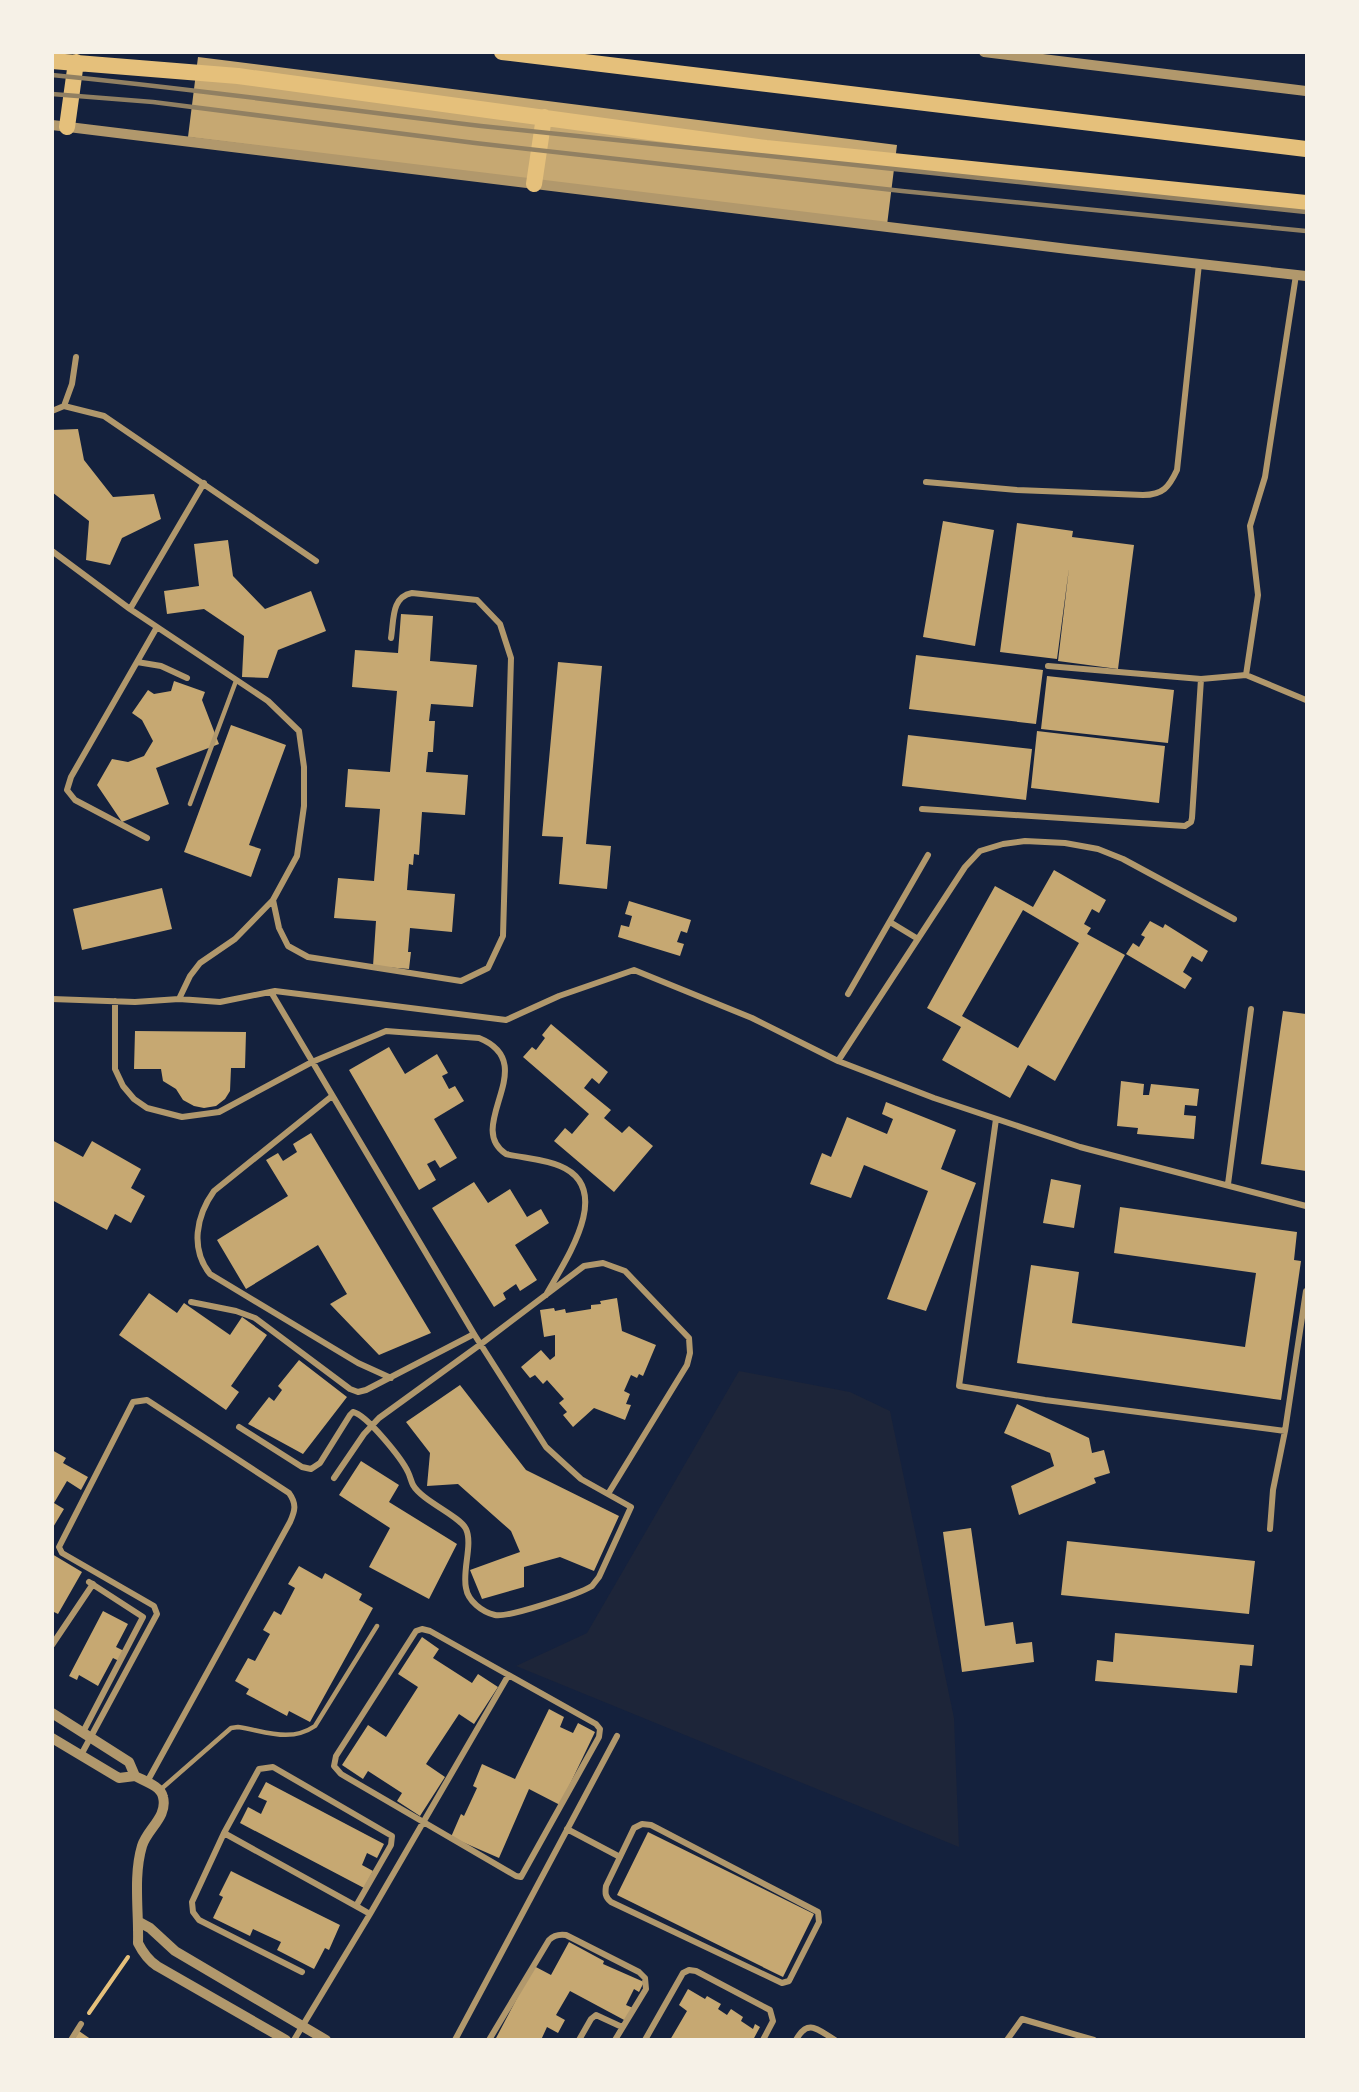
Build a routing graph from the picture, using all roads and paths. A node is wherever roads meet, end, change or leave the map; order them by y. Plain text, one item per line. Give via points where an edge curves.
1 (502, 52) edge
2 (984, 52) edge
3 (52, 61) edge
4 (76, 62) junction
5 (1306, 91) edge
6 (544, 117) junction
7 (60, 126) edge
8 (1306, 149) edge
9 (534, 184) junction
10 (1306, 203) edge
11 (1199, 264) junction
12 (1301, 276) edge
13 (76, 357) dead end
14 (64, 406) junction
15 (52, 411) edge
16 (926, 482) dead end
17 (204, 483) junction
18 (52, 551) edge
19 (316, 561) dead end
20 (130, 609) junction
21 (157, 627) junction
22 (392, 638) dead end
23 (137, 662) junction
24 (1048, 666) dead end
25 (1246, 675) junction
26 (187, 678) dead end
27 (1201, 679) junction
28 (236, 681) junction
29 (1306, 700) edge
30 (190, 804) dead end
31 (922, 809) dead end
32 (147, 838) dead end
33 (928, 855) dead end
34 (273, 900) junction
35 (1234, 919) dead end
36 (890, 922) junction
37 (918, 939) junction
38 (271, 992) junction
39 (848, 993) dead end
40 (52, 999) edge
41 (179, 999) junction
42 (115, 1001) junction
43 (1251, 1009) dead end
44 (838, 1061) junction
45 (312, 1062) junction
46 (332, 1096) junction
47 (996, 1119) junction
48 (1228, 1184) junction
49 (1306, 1206) edge
50 (1306, 1291) edge
51 (546, 1295) junction
52 (191, 1302) dead end
53 (474, 1334) junction
54 (481, 1344) junction
55 (391, 1378) junction
56 (372, 1425) junction
57 (238, 1427) dead end
58 (1285, 1431) junction
59 (334, 1478) dead end
60 (608, 1494) junction
61 (1270, 1529) dead end
62 (377, 1626) dead end
63 (52, 1646) edge
64 (507, 1676) junction
65 (52, 1713) edge
66 (87, 1735) junction
67 (617, 1736) dead end
68 (52, 1738) edge
69 (81, 1755) junction
70 (135, 1776) junction
71 (147, 1783) junction
72 (160, 1790) junction
73 (423, 1823) junction
74 (567, 1829) junction
75 (224, 1833) junction
76 (620, 1857) junction
77 (356, 1906) junction
78 (370, 1914) junction
79 (139, 1922) junction
80 (138, 1943) junction
81 (302, 1972) dead end
82 (81, 2024) joint
83 (302, 2025) junction
84 (622, 2027) junction
85 (71, 2040) edge
86 (286, 2040) edge
87 (294, 2040) edge
88 (326, 2040) edge
89 (455, 2040) edge
90 (489, 2040) edge
91 (579, 2040) edge
92 (615, 2040) edge
93 (645, 2040) edge
94 (763, 2040) edge
95 (796, 2040) edge
96 (835, 2040) edge
97 (1007, 2040) edge
98 (1095, 2040) edge

1 - 8 highway
2 - 5 street
3 - 4 highway
4 - 6 highway via 238,76
4 - 7 highway
6 - 9 highway
6 - 10 highway via 766,147
7 - 9 street
9 - 11 street
11 - 12 street
11 - 16 street via 1177,470 1163,490 1143,495
12 - 25 street via 1265,477 1250,526 1258,595
13 - 14 street
14 - 15 street
14 - 17 street via 104,416
17 - 19 street
17 - 20 street
18 - 20 street
20 - 21 street
21 - 23 street
21 - 28 street
22 - 34 street via 396,603 403,595 412,593 477,600 500,624 512,658 503,936 488,968 460,981 308,957 288,946
23 - 26 street via 161,666
23 - 32 street via 70,777 68,790 75,800
24 - 27 street
25 - 27 street
25 - 29 street
27 - 31 street via 1192,818 1185,826
28 - 30 lane
28 - 34 street via 268,701 298,731 304,767 304,806 297,856
33 - 36 street
34 - 41 street via 235,939 200,963
35 - 37 street via 1098,849 1025,841 980,851 965,867
36 - 37 street
36 - 39 street
37 - 44 street
38 - 41 street via 220,1002
38 - 44 street via 506,1020 559,996 634,970 752,1018
38 - 45 street
40 - 42 street
41 - 42 street
42 - 45 street via 115,1069 134,1099 163,1113 182,1117 219,1112
43 - 48 street
44 - 47 street
45 - 46 street
45 - 51 street via 386,1031 479,1038 497,1048 505,1064 505,1079 492,1125 495,1142 506,1154 561,1166 578,1179 585,1191 584,1221
46 - 53 street
46 - 55 street via 214,1191 200,1217 199,1257 210,1274 358,1363
47 - 48 street via 1080,1147
47 - 58 street via 959,1386
48 - 49 street
50 - 58 street
51 - 54 street
51 - 60 street via 584,1266 612,1265 625,1271 689,1338 687,1365
52 - 55 street via 255,1318 354,1391 366,1390
53 - 54 street
53 - 55 street
54 - 56 street
54 - 60 street via 546,1447 581,1479
56 - 57 street via 352,1413 320,1463 308,1469
56 - 59 street
56 - 60 street via 417,1490 464,1525 468,1537 467,1594 477,1606 494,1615 519,1612 588,1589 595,1583 631,1507
58 - 61 street
62 - 72 lane via 315,1726 295,1736 231,1728
63 - 66 street via 91,1583 143,1617
64 - 73 street
64 - 73 street via 430,1631 419,1630 336,1756 336,1771
64 - 73 street via 596,1724 600,1730 524,1874 516,1876
65 - 66 street
66 - 69 street
66 - 70 street via 129,1762
66 - 71 street via 157,1614 154,1606 62,1553 58,1547 133,1402 147,1400 289,1493 295,1507
67 - 74 street
68 - 69 street
69 - 70 street via 119,1778
70 - 71 street
71 - 72 street
72 - 79 street via 163,1813 141,1849
73 - 78 street
74 - 76 street
74 - 89 street
75 - 77 street
75 - 77 street via 256,1772 273,1767 392,1836 391,1845
75 - 81 street via 192,1902 195,1917
76 - 76 street via 634,1828 651,1825 816,1910 819,1922 791,1979 782,1983 611,1902 605,1894 606,1886
77 - 78 street
78 - 83 street
79 - 80 street
79 - 83 street via 175,1951
80 - 82 path
80 - 86 street via 148,1960 157,1966
82 - 85 street
83 - 87 street
83 - 88 street
84 - 90 street via 646,1989 643,1975 566,1935 557,1935 549,1940
84 - 91 street via 596,2015
84 - 92 street
93 - 94 street via 683,1973 689,1970 770,2010 773,2021
95 - 96 street via 806,2027
97 - 98 street via 1023,2019

